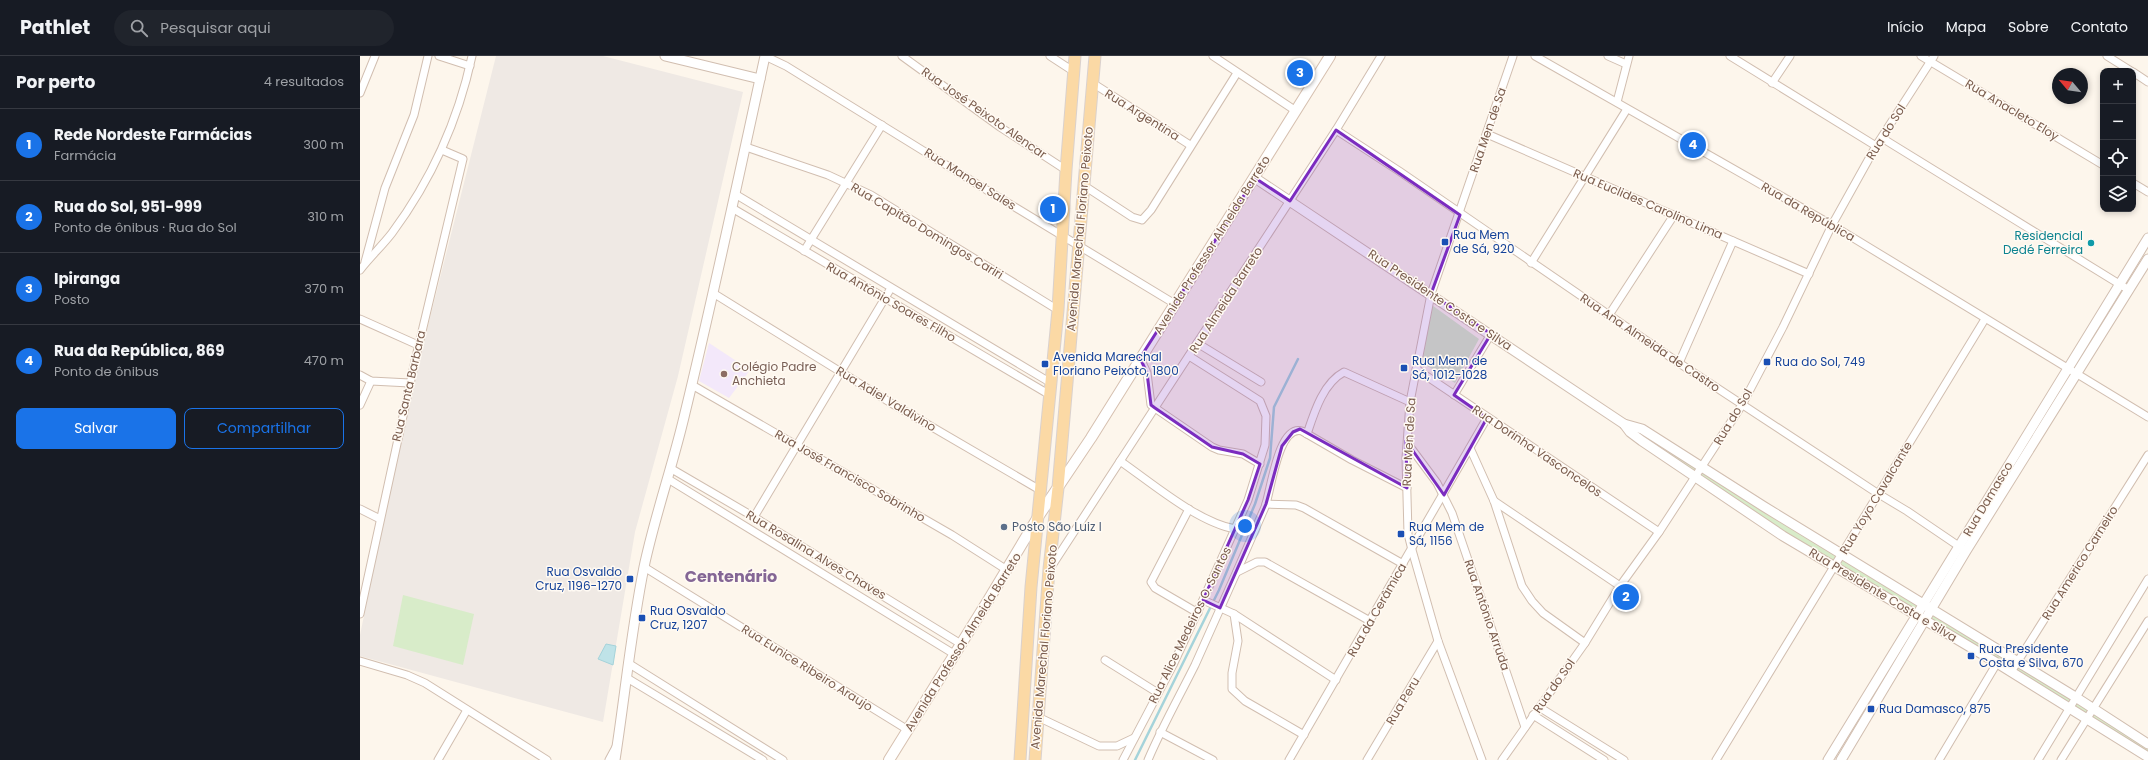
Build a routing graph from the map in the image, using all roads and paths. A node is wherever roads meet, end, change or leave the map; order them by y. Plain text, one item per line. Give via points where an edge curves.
1 (375, 56) edge
2 (428, 56) edge
3 (439, 56) edge
4 (472, 56) edge
5 (665, 56) edge
6 (765, 56) edge
7 (902, 56) edge
8 (1050, 56) edge
9 (1076, 56) edge
10 (1095, 56) edge
11 (1213, 56) edge
12 (1381, 56) edge
13 (1513, 56) edge
14 (1535, 56) edge
15 (1608, 56) edge
16 (1629, 56) edge
17 (1730, 56) edge
18 (1790, 56) edge
19 (1921, 56) edge
20 (2107, 56) edge
21 (1328, 57) edge
22 (1933, 59) edge
23 (1626, 64) junction
24 (470, 66) junction
25 (2126, 68) edge
26 (1074, 71) junction
27 (1237, 73) junction
28 (2136, 74) edge
29 (760, 79) junction
30 (2148, 82) edge
31 (1772, 83) junction
32 (1094, 84) junction
33 (360, 93) edge
34 (1617, 102) junction
35 (1627, 109) junction
36 (1296, 111) junction
37 (882, 125) junction
38 (1336, 130) junction
39 (1487, 134) junction
40 (1882, 138) junction
41 (1190, 145) junction
42 (1876, 146) junction
43 (746, 147) junction
44 (442, 150) junction
45 (2100, 163) edge
46 (1066, 170) junction
47 (1586, 177) junction
48 (1255, 178) junction
49 (847, 182) junction
50 (1083, 185) junction
51 (2136, 185) edge
52 (2148, 192) edge
53 (735, 194) junction
54 (1290, 201) junction
55 (732, 208) junction
56 (1460, 214) junction
57 (1674, 215) junction
58 (1832, 224) junction
59 (1063, 237) junction
60 (2148, 238) edge
61 (811, 240) junction
62 (1732, 241) junction
63 (1079, 246) junction
64 (804, 251) junction
65 (2148, 259) edge
66 (1531, 263) junction
67 (365, 264) junction
68 (360, 270) edge
69 (1809, 274) junction
70 (2119, 284) junction
71 (891, 288) junction
72 (2129, 290) junction
73 (713, 293) junction
74 (1431, 294) junction
75 (884, 299) junction
76 (1175, 304) junction
77 (1058, 310) junction
78 (1608, 315) junction
79 (360, 319) edge
80 (1985, 319) junction
81 (1491, 334) junction
82 (1198, 343) junction
83 (418, 345) junction
84 (1189, 356) junction
85 (1140, 358) junction
86 (1679, 363) junction
87 (1416, 369) junction
88 (2067, 369) junction
89 (840, 372) junction
90 (360, 375) edge
91 (2076, 375) junction
92 (371, 381) junction
93 (1261, 382) dead end
94 (410, 383) junction
95 (1051, 383) junction
96 (692, 385) junction
97 (1050, 395) junction
98 (1454, 395) junction
99 (1410, 402) junction
100 (360, 405) edge
101 (1742, 405) junction
102 (1155, 408) junction
103 (2148, 417) edge
104 (1487, 418) junction
105 (1624, 424) junction
106 (1307, 434) junction
107 (1408, 444) junction
108 (797, 445) junction
109 (1470, 448) junction
110 (2148, 455) edge
111 (1120, 461) junction
112 (1260, 464) junction
113 (1702, 467) junction
114 (670, 468) junction
115 (1695, 478) junction
116 (668, 479) junction
117 (1058, 488) junction
118 (1407, 488) junction
119 (1040, 490) junction
120 (1877, 493) junction
121 (1444, 495) junction
122 (1494, 501) junction
123 (1266, 504) junction
124 (1189, 508) junction
125 (360, 509) edge
126 (754, 517) junction
127 (1038, 517) junction
128 (380, 519) junction
129 (1235, 529) junction
130 (1659, 532) junction
131 (1962, 549) junction
132 (1412, 550) junction
133 (1842, 554) junction
134 (1403, 564) junction
135 (644, 567) junction
136 (1835, 567) junction
137 (1049, 569) junction
138 (1007, 570) junction
139 (1237, 572) junction
140 (2148, 579) edge
141 (1620, 586) junction
142 (1206, 602) junction
143 (1922, 604) junction
144 (1218, 607) junction
145 (1931, 610) junction
146 (1198, 613) junction
147 (360, 614) edge
148 (1234, 614) junction
149 (1916, 615) junction
150 (1924, 620) junction
151 (1370, 621) junction
152 (2148, 621) edge
153 (1438, 642) junction
154 (1585, 643) junction
155 (961, 644) junction
156 (954, 654) junction
157 (1105, 660) dead end
158 (360, 661) edge
159 (2018, 662) junction
160 (628, 663) junction
161 (1997, 663) junction
162 (2011, 672) junction
163 (627, 678) junction
164 (1336, 680) junction
165 (1158, 694) junction
166 (2077, 698) junction
167 (1539, 708) junction
168 (2093, 708) junction
169 (2070, 709) junction
170 (467, 710) junction
171 (1533, 715) junction
172 (1038, 717) junction
173 (2086, 719) junction
174 (1525, 727) junction
175 (908, 730) junction
176 (1160, 732) junction
177 (1304, 735) junction
178 (1134, 738) junction
179 (2148, 744) edge
180 (617, 746) junction
181 (2148, 757) edge
182 (438, 760) edge
183 (547, 760) edge
184 (609, 760) edge
185 (615, 760) edge
186 (763, 760) edge
187 (783, 760) edge
188 (889, 760) edge
189 (1020, 760) edge
190 (1035, 760) edge
191 (1123, 760) edge
192 (1148, 760) edge
193 (1213, 760) edge
194 (1290, 760) edge
195 (1368, 760) edge
196 (1482, 760) edge
197 (1502, 760) edge
198 (1604, 760) edge
199 (1624, 760) edge
200 (1716, 760) edge
201 (1828, 760) edge
202 (1841, 760) edge
203 (1939, 760) edge
204 (2038, 760) edge
205 (2061, 760) edge

1 - 33 street
2 - 67 street via 414,115 385,188
3 - 24 street
4 - 24 street
5 - 29 street
6 - 29 street
6 - 37 street, Rua Manoel Sales via 786,66
7 - 46 street, Rua José Peixoto Alencar via 1000,127
8 - 26 street
9 - 26 main road, Avenida Marechal Floriano Peixoto
10 - 32 main road, Avenida Marechal Floriano Peixoto
11 - 27 street
12 - 38 street, Rua Almeida Barreto
13 - 39 street, Rua Men de Sa
14 - 34 street, Rua da República
15 - 23 street
16 - 23 street
17 - 31 street
18 - 31 street
19 - 22 street, Rua Anacleto Eloy
20 - 25 street
21 - 36 main road, Avenida Professor Almeida Barreto
22 - 40 street, Rua do Sol
22 - 45 street, Rua Anacleto Eloy
23 - 34 street
24 - 44 street
26 - 46 main road, Avenida Marechal Floriano Peixoto
27 - 36 street
27 - 41 street
28 - 30 street
29 - 43 street
31 - 42 street
32 - 41 street, Rua Argentina
32 - 50 main road, Avenida Marechal Floriano Peixoto
34 - 35 street, Rua da República
35 - 47 street
35 - 58 street, Rua da República
36 - 48 main road, Avenida Professor Almeida Barreto
37 - 49 street
37 - 59 street, Rua Manoel Sales
38 - 54 street, Rua Almeida Barreto
38 - 56 street, Rua Ana Almeida de Castro
39 - 47 street, Rua Euclides Carolino Lima
39 - 56 street, Rua Men de Sa
40 - 42 street, Rua do Sol
40 - 70 street
41 - 50 street via 1151,210 1142,220 1132,217
42 - 58 street, Rua do Sol
43 - 49 street, Rua Capitão Domingos Cariri
43 - 53 street
44 - 67 street via 392,232
44 - 83 street, Rua Santa Barbara via 463,159
46 - 59 main road, Avenida Marechal Floriano Peixoto
47 - 57 street, Rua Euclides Carolino Lima
47 - 66 street
48 - 54 street, Rua Presidente Costa e Silva
48 - 76 main road, Avenida Professor Almeida Barreto
49 - 61 street
49 - 77 street, Rua Capitão Domingos Cariri
50 - 63 main road, Avenida Marechal Floriano Peixoto
51 - 52 street
53 - 55 street
53 - 61 street, Rua Antônio Soares Filho
54 - 74 street, Rua Presidente Costa e Silva
54 - 82 street, Rua Almeida Barreto
55 - 64 street, Rua Antônio Soares Filho
55 - 73 street
56 - 66 street, Rua Ana Almeida de Castro
56 - 74 street, Rua Men de Sa
57 - 62 street, Rua Euclides Carolino Lima
57 - 78 street
58 - 69 street, Rua do Sol
58 - 80 street, Rua da República
59 - 63 street, Rua Manoel Sales
59 - 77 main road, Avenida Marechal Floriano Peixoto
60 - 70 street, Rua Damasco
61 - 64 street
61 - 71 street, Rua Antônio Soares Filho
62 - 69 street, Rua Euclides Carolino Lima
62 - 86 street
63 - 76 street, Rua Manoel Sales
63 - 117 main road, Avenida Marechal Floriano Peixoto
64 - 75 street, Rua Antônio Soares Filho
65 - 72 street, Rua Damasco
66 - 78 street, Rua Ana Almeida de Castro
67 - 68 street
69 - 101 street, Rua do Sol
70 - 72 street
70 - 88 street, Rua Damasco
71 - 75 street
71 - 95 street, Rua Antônio Soares Filho
72 - 91 street, Rua Damasco
73 - 89 street, Rua Adiel Valdivino
73 - 96 street
74 - 81 street, Rua Presidente Costa e Silva
74 - 87 street, Rua Men de Sa
75 - 89 street
75 - 97 street, Rua Antônio Soares Filho
76 - 85 main road, Avenida Professor Almeida Barreto
77 - 95 main road, Avenida Marechal Floriano Peixoto
78 - 86 street, Rua Ana Almeida de Castro
79 - 83 street
80 - 88 street, Rua da República
80 - 120 street, Rua Yoyo Cavalcante
81 - 98 street
81 - 105 street, Rua Presidente Costa e Silva
82 - 84 street, Rua Almeida Barreto
82 - 93 street
83 - 94 street, Rua Santa Barbara
84 - 102 street, Rua Almeida Barreto
84 - 112 street, Rua Alice Medeiros O. Santos via 1256,397 1264,410 1266,423 1265,445
85 - 102 street via 1147,373 1150,405
85 - 117 main road, Avenida Professor Almeida Barreto
86 - 101 street, Rua Ana Almeida de Castro
87 - 98 street, Rua Dorinha Vasconcelos
87 - 99 street, Rua Men de Sa
88 - 91 street, Rua da República
88 - 131 street, Rua Damasco
89 - 108 street
89 - 119 street, Rua Adiel Valdivino
90 - 92 street
91 - 103 street, Rua da República
91 - 131 street, Rua Damasco
92 - 94 street
92 - 100 street
94 - 128 street, Rua Santa Barbara
95 - 97 main road, Avenida Marechal Floriano Peixoto
96 - 108 street, Rua José Francisco Sobrinho
96 - 114 street
97 - 119 main road, Avenida Marechal Floriano Peixoto
98 - 104 street, Rua Dorinha Vasconcelos
99 - 106 street via 1344,372 1322,396
99 - 107 street, Rua Men de Sa
101 - 113 street, Rua do Sol
101 - 120 street, Rua Ana Almeida de Castro
102 - 111 street, Rua Almeida Barreto
102 - 112 street via 1219,450 1243,454
104 - 109 street, Rua da Cerâmica
104 - 130 street, Rua Dorinha Vasconcelos
105 - 113 street, Rua Presidente Costa e Silva via 1637,426
105 - 115 street, Rua Presidente Costa e Silva via 1630,432
106 - 118 street
106 - 123 street, Rua Alice Medeiros O. Santos via 1298,430 1289,434 1282,446
107 - 118 street, Rua Men de Sa
107 - 121 street, Rua Antônio Arruda
108 - 126 street
108 - 138 street, Rua José Francisco Sobrinho
109 - 121 street, Rua da Cerâmica
109 - 122 street
110 - 159 street, Rua Americo Carneiro
111 - 124 street
111 - 137 street, Rua Almeida Barreto
112 - 129 street, Rua Alice Medeiros O. Santos
113 - 115 street, Rua do Sol
113 - 133 street, Rua Presidente Costa e Silva
114 - 116 street
114 - 126 street, Rua Rosalina Alves Chaves
115 - 130 street, Rua do Sol
115 - 136 street, Rua Presidente Costa e Silva
116 - 135 street via 656,515
116 - 156 street, Rua Rosalina Alves Chaves
117 - 127 main road, Avenida Professor Almeida Barreto
117 - 137 main road, Avenida Marechal Floriano Peixoto
118 - 132 street, Rua Men de Sa via 1408,534
119 - 127 main road, Avenida Marechal Floriano Peixoto
120 - 131 street, Rua Ana Almeida de Castro
120 - 133 street, Rua Yoyo Cavalcante
121 - 132 street, Rua da Cerâmica
121 - 174 street, Rua Antônio Arruda
122 - 141 street
122 - 154 street via 1522,586 1543,613
123 - 134 street via 1296,505 1304,508
123 - 139 street, Rua Alice Medeiros O. Santos
124 - 129 street via 1209,520
124 - 146 street via 1152,579 1152,585
125 - 128 street
126 - 155 street, Rua Rosalina Alves Chaves
127 - 138 main road, Avenida Professor Almeida Barreto
127 - 189 main road, Avenida Marechal Floriano Peixoto
128 - 147 street, Rua Santa Barbara
129 - 142 street, Rua Alice Medeiros O. Santos
130 - 141 street, Rua do Sol
131 - 143 street, Rua Damasco
131 - 145 street, Rua Damasco
132 - 134 street, Rua da Cerâmica
132 - 153 street, Rua Men de Sa
133 - 136 street, Rua Yoyo Cavalcante
133 - 143 street, Rua Presidente Costa e Silva
134 - 151 street, Rua da Cerâmica
135 - 160 street
135 - 175 street, Rua Eunice Ribeiro Araujo
136 - 149 street, Rua Presidente Costa e Silva
136 - 200 street, Rua Yoyo Cavalcante
137 - 172 main road, Avenida Marechal Floriano Peixoto
138 - 155 main road, Avenida Professor Almeida Barreto
139 - 144 street, Rua Alice Medeiros O. Santos
139 - 151 street via 1257,562 1265,562
140 - 166 street
141 - 154 street, Rua do Sol
142 - 144 street
142 - 146 street, Rua Alice Medeiros O. Santos
143 - 145 street, Rua Presidente Costa e Silva
143 - 149 street, Rua Damasco
144 - 148 street
144 - 176 street, Rua Alice Medeiros O. Santos via 1194,666
145 - 150 street, Rua Damasco
145 - 159 street, Rua Presidente Costa e Silva
146 - 165 street, Rua Alice Medeiros O. Santos
148 - 164 street
148 - 177 street via 1238,641 1232,689 1245,701
149 - 150 street, Rua Presidente Costa e Silva
149 - 201 street, Rua Damasco
150 - 161 street, Rua Presidente Costa e Silva
150 - 202 street, Rua Damasco
151 - 164 street, Rua da Cerâmica
152 - 168 street
153 - 195 street, Rua Peru
153 - 196 street, Rua Men de Sa
154 - 167 street, Rua do Sol
155 - 156 main road, Avenida Professor Almeida Barreto
156 - 175 main road, Avenida Professor Almeida Barreto
157 - 165 street
158 - 170 street via 425,683
159 - 162 street, Rua Americo Carneiro
159 - 166 street, Rua Presidente Costa e Silva
160 - 163 street
160 - 187 street
161 - 162 street, Rua Presidente Costa e Silva
161 - 203 street
162 - 169 street, Rua Presidente Costa e Silva
163 - 180 street
163 - 186 street
164 - 177 street, Rua da Cerâmica
165 - 178 street, Rua Alice Medeiros O. Santos
166 - 168 street, Rua Presidente Costa e Silva
166 - 169 street
167 - 171 street, Rua do Sol
167 - 199 street
168 - 173 street
168 - 179 street, Rua Presidente Costa e Silva
169 - 173 street, Rua Presidente Costa e Silva
169 - 204 street
170 - 182 street
170 - 183 street
171 - 174 street, Rua do Sol
171 - 198 street
172 - 178 street via 1099,746 1117,746
172 - 190 main road, Avenida Marechal Floriano Peixoto
173 - 181 street, Rua Presidente Costa e Silva
173 - 205 street
174 - 197 street, Rua do Sol
175 - 188 main road, Avenida Professor Almeida Barreto
176 - 192 street, Rua Alice Medeiros O. Santos
176 - 193 street
177 - 194 street, Rua da Cerâmica
178 - 191 street, Rua Alice Medeiros O. Santos
180 - 184 street
180 - 185 street

